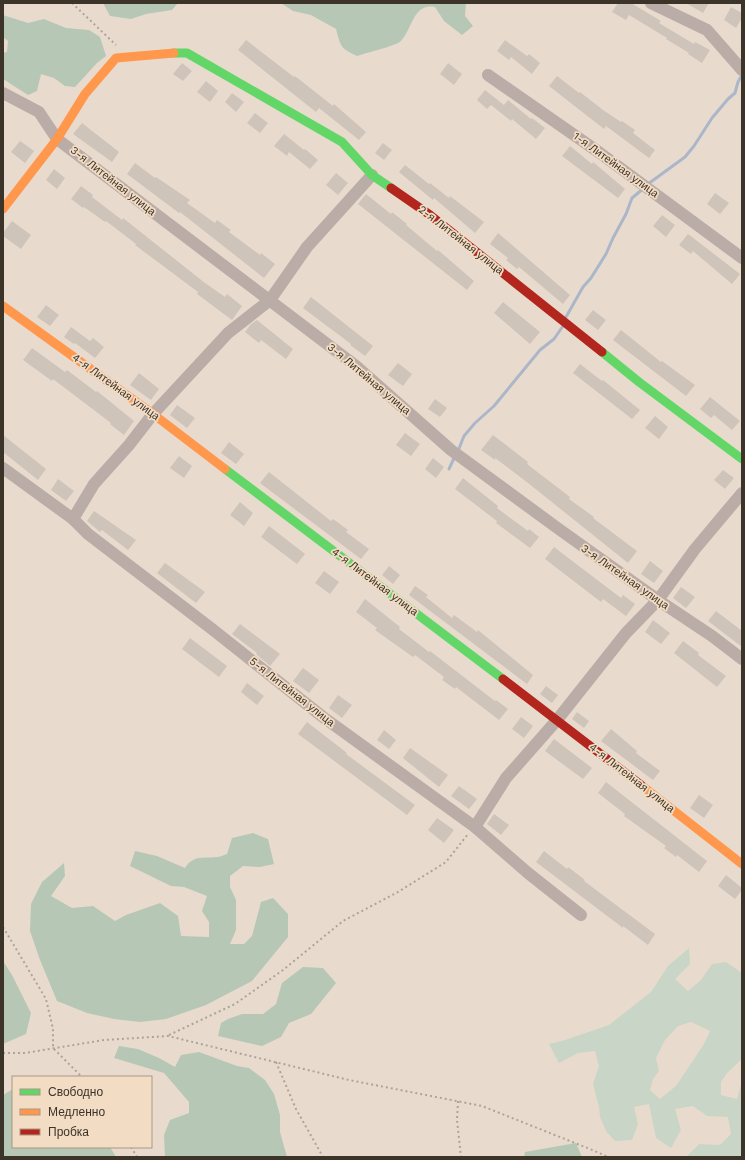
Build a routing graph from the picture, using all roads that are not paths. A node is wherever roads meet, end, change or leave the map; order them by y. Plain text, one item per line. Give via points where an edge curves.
1 (651, 3) edge
2 (742, 70) edge
3 (488, 75) dead end
4 (3, 93) edge
5 (57, 139) junction
6 (372, 175) junction
7 (3, 209) edge
8 (742, 258) edge
9 (270, 300) junction
10 (3, 306) edge
11 (152, 414) junction
12 (742, 459) edge
13 (3, 468) edge
14 (742, 493) edge
15 (72, 519) junction
16 (658, 600) junction
17 (742, 659) edge
18 (557, 720) junction
19 (475, 827) junction
20 (742, 864) edge
21 (581, 915) dead end

1 - 2 street via 707,30
3 - 8 street, 1-я Литейная улица via 600,153
4 - 5 street, 3-я Литейная улица via 39,112
5 - 6 street, 2-я Литейная улица via 85,94 116,58 187,53 342,142
5 - 7 street, 2-я Литейная улица
5 - 9 street, 3-я Литейная улица
6 - 9 street via 307,247
6 - 12 street, 2-я Литейная улица via 430,215 639,382
9 - 11 street via 228,333
9 - 16 street, 3-я Литейная улица via 356,366 451,450
10 - 11 street, 4-я Литейная улица
11 - 15 street via 129,445 94,484
11 - 18 street, 4-я Литейная улица
13 - 15 street, 5-я Литейная улица
14 - 16 street via 695,549
15 - 19 street, 5-я Литейная улица via 323,717
16 - 17 street, 3-я Литейная улица
16 - 18 street via 626,633
18 - 19 street via 506,778
18 - 20 street, 4-я Литейная улица
19 - 21 street, 5-я Литейная улица

